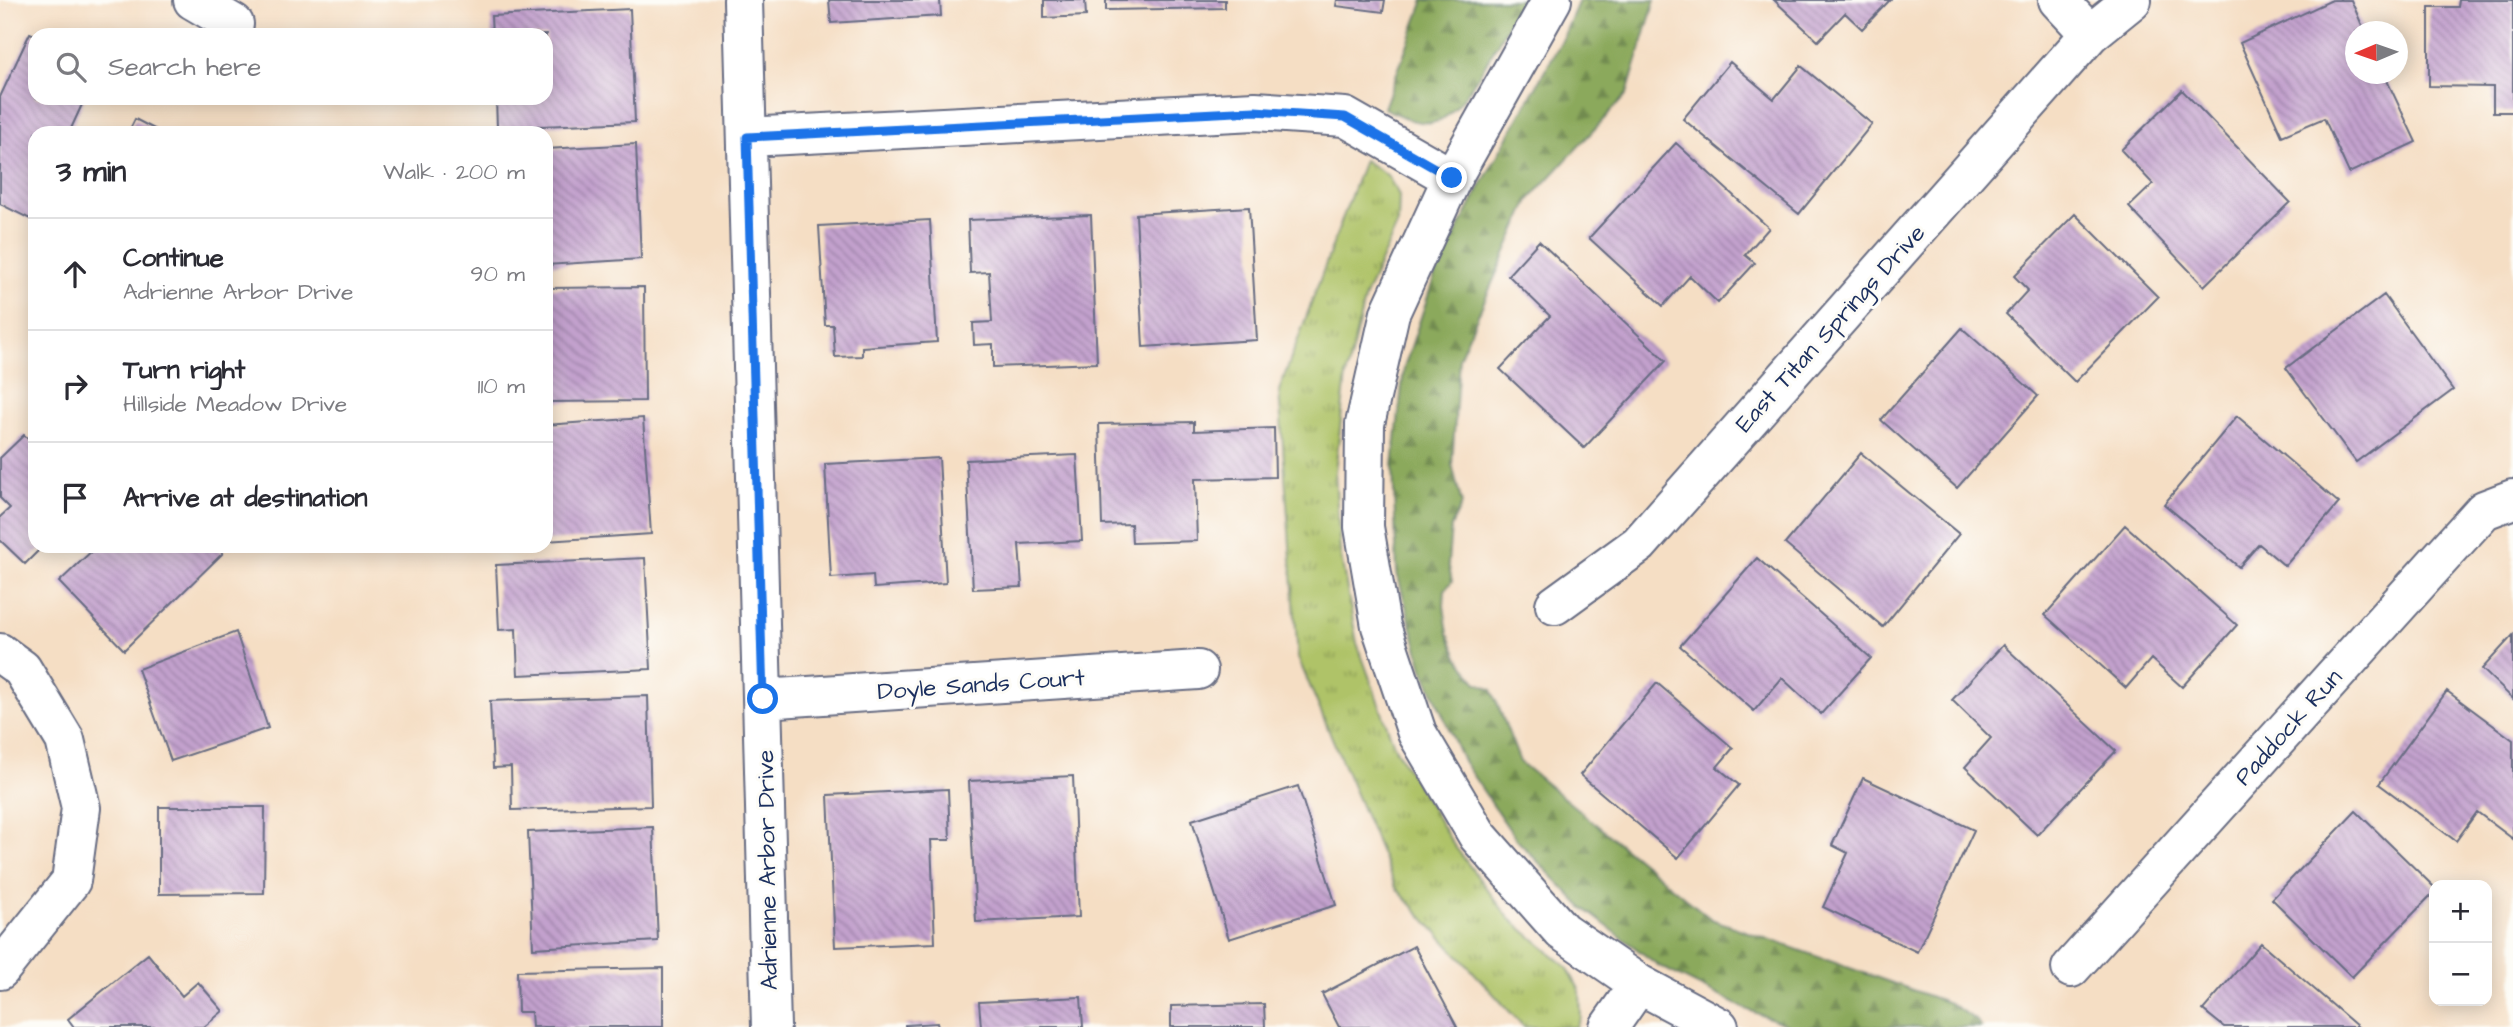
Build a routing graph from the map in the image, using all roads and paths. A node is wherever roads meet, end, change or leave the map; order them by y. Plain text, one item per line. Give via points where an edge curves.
1 (193, 0) edge
2 (743, 0) edge
3 (1552, 0) edge
4 (2058, 0) edge
5 (2132, 0) edge
6 (234, 24) dead end
7 (2090, 34) junction
8 (747, 137) junction
9 (1452, 178) junction
10 (2513, 499) edge
11 (1555, 605) dead end
12 (0, 653) edge
13 (1198, 670) dead end
14 (763, 699) junction
15 (2071, 968) dead end
16 (0, 970) edge
17 (1639, 984) junction
18 (771, 1027) edge
19 (1609, 1027) edge
20 (1719, 1027) edge

1 - 6 street
2 - 8 street, Adrienne Arbor Drive
3 - 9 street
4 - 7 street
5 - 7 street, East Titan Springs Drive
7 - 11 street, East Titan Springs Drive via 1639,544
8 - 9 street via 1255,111 1345,117
8 - 14 street, Adrienne Arbor Drive
9 - 17 street via 1390,313 1365,424 1364,527 1381,626 1417,733 1478,836 1562,931
10 - 15 street, Paddock Run via 2484,510
12 - 16 street via 22,669 65,740 81,808 71,881
13 - 14 street, Doyle Sands Court
14 - 18 street, Adrienne Arbor Drive
17 - 19 street
17 - 20 street

